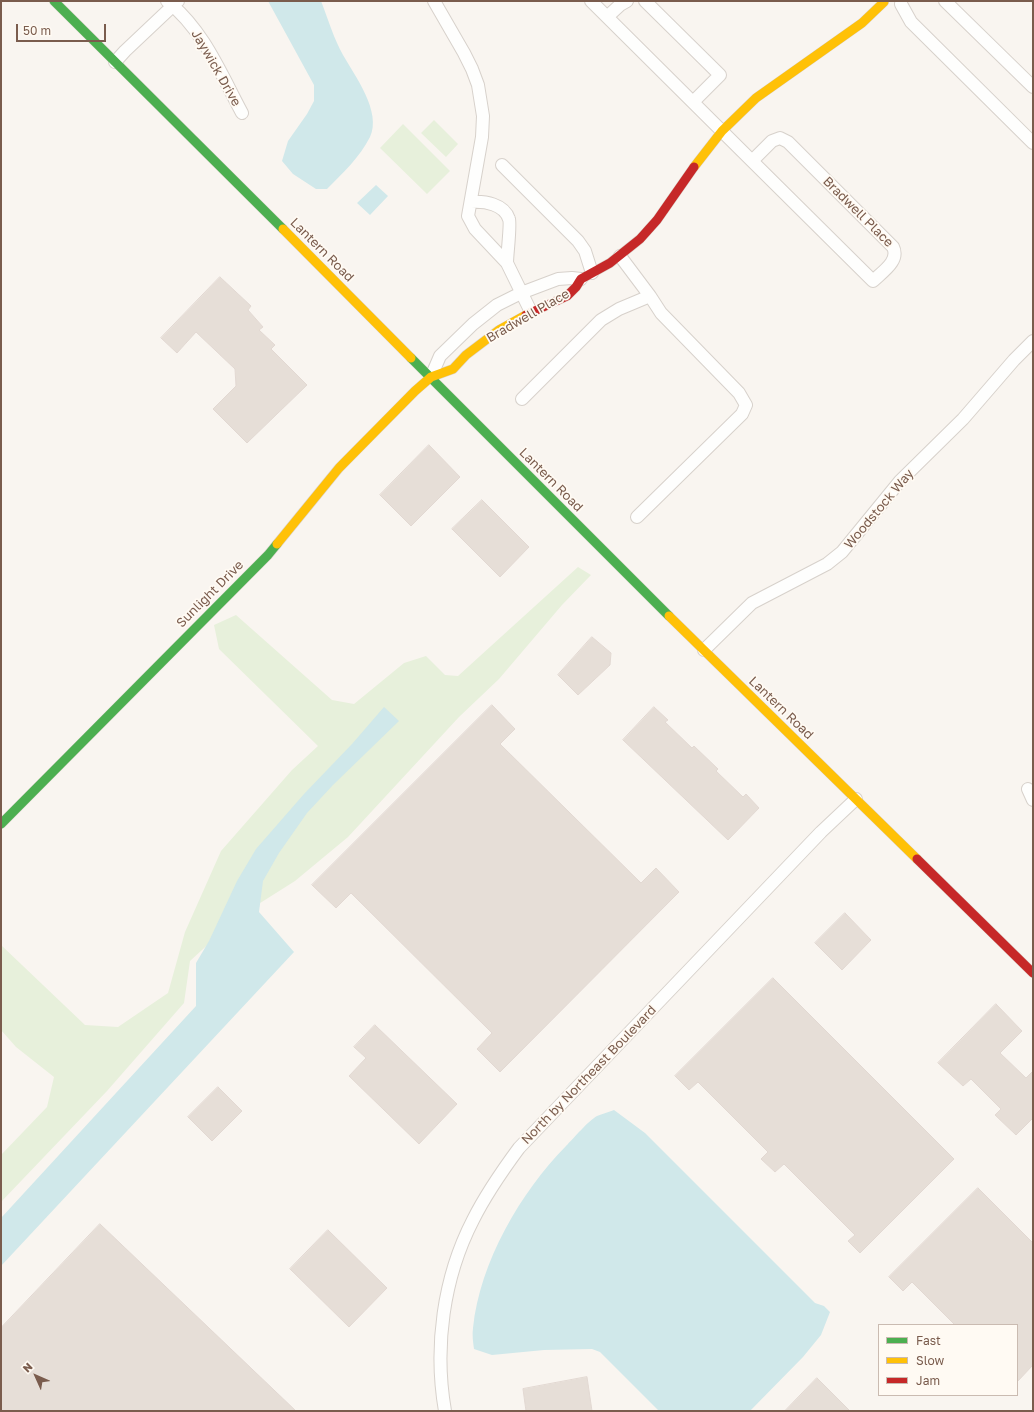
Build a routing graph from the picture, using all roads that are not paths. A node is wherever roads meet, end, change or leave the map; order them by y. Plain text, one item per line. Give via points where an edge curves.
1 (54, 1) edge
2 (434, 1) edge
3 (590, 1) edge
4 (627, 1) edge
5 (645, 1) edge
6 (945, 1) edge
7 (883, 2) edge
8 (172, 3) edge
9 (903, 3) edge
10 (607, 17) junction
11 (115, 62) junction
12 (1033, 87) edge
13 (693, 102) junction
14 (242, 114) dead end
15 (722, 131) junction
16 (1033, 143) edge
17 (752, 161) junction
18 (502, 165) dead end
19 (471, 202) junction
20 (620, 256) junction
21 (507, 264) junction
22 (592, 273) junction
23 (581, 279) junction
24 (521, 293) junction
25 (650, 296) junction
26 (531, 312) junction
27 (1033, 341) edge
28 (431, 377) junction
29 (522, 399) dead end
30 (637, 517) dead end
31 (704, 650) junction
32 (856, 799) junction
33 (1, 824) edge
34 (1033, 973) edge
35 (445, 1411) edge

1 - 11 street, Lantern Road
2 - 19 street via 464,53 478,85 483,116 482,137
3 - 10 street
4 - 10 street
5 - 13 street via 720,75
6 - 12 street
7 - 9 street via 892,6
7 - 15 street, Bradwell Place via 862,23 756,98
8 - 11 street, Jaywick Drive
8 - 14 street, Jaywick Drive via 197,32
9 - 16 street via 911,22
10 - 13 street, Bradwell Place
11 - 28 street, Lantern Road
13 - 15 street, Bradwell Place
15 - 17 street, Bradwell Place
15 - 20 street, Bradwell Place via 696,162 657,220
17 - 17 street, Bradwell Place via 873,281 894,260 894,247 786,140 780,138 772,141
18 - 22 street via 578,241 585,251
19 - 21 street via 468,216 474,230
19 - 21 street via 483,201 502,208 510,220
20 - 22 street, Bradwell Place
20 - 25 street
21 - 24 street
22 - 23 street, Bradwell Place
23 - 24 street, Bradwell Place via 558,279
23 - 26 street, Bradwell Place via 567,296
24 - 26 street
24 - 28 street, Bradwell Place via 497,305 473,324 440,356
25 - 29 street via 601,320
25 - 30 street via 661,313 739,393 746,404 742,414
26 - 28 street, Bradwell Place via 488,338 453,368
27 - 31 street, Woodstock Way via 963,419 900,481 842,552 827,564 752,604
28 - 31 street, Lantern Road
28 - 33 street, Sunlight Drive via 339,468 268,555
31 - 32 street, Lantern Road
32 - 34 street, Lantern Road
32 - 35 street, North by Northeast Boulevard via 821,832 519,1148 491,1187 472,1220 462,1245 444,1309 441,1370

